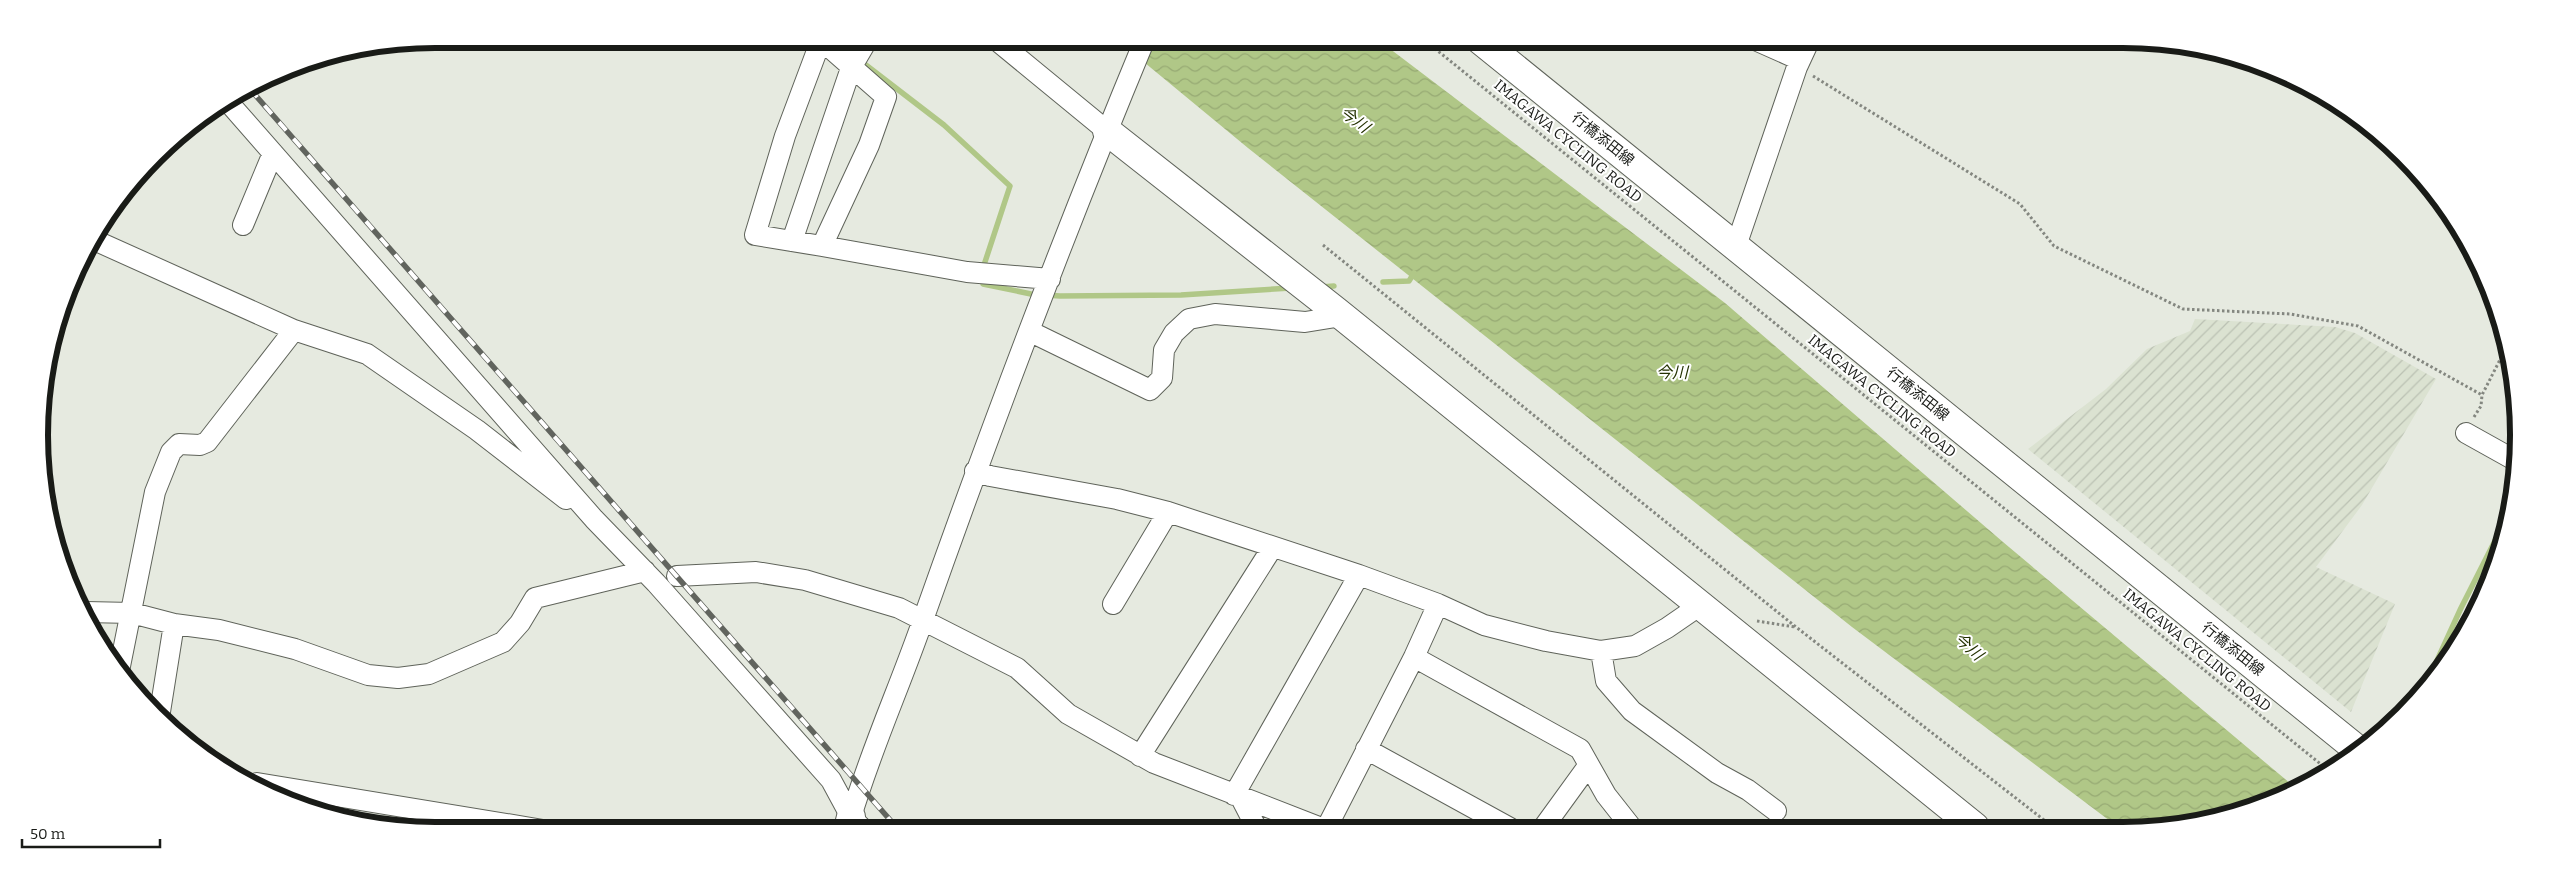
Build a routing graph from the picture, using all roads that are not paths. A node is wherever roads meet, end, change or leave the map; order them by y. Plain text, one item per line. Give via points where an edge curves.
1 (818, 48) edge
2 (830, 48) edge
3 (863, 48) edge
4 (1008, 48) edge
5 (1141, 48) edge
6 (1490, 48) edge
7 (1769, 48) edge
8 (1806, 48) edge
9 (1798, 64) junction
10 (851, 68) junction
11 (231, 105) edge
12 (1111, 122) junction
13 (273, 154) junction
14 (242, 225) dead end
15 (792, 241) junction
16 (98, 242) edge
17 (822, 246) junction
18 (1736, 246) junction
19 (1049, 281) junction
20 (1339, 313) junction
21 (294, 330) junction
22 (1030, 331) junction
23 (2466, 433) road end
24 (2510, 458) edge
25 (975, 471) junction
26 (1168, 512) junction
27 (594, 519) junction
28 (1272, 548) junction
29 (645, 572) junction
30 (1359, 575) junction
31 (678, 576) dead end
32 (1113, 604) dead end
33 (1438, 604) junction
34 (1699, 606) junction
35 (90, 612) edge
36 (132, 613) junction
37 (924, 620) junction
38 (174, 624) junction
39 (1601, 651) junction
40 (1414, 658) junction
41 (121, 662) edge
42 (161, 708) edge
43 (2353, 746) edge
44 (1366, 749) junction
45 (1140, 756) junction
46 (1588, 766) junction
47 (271, 786) edge
48 (1237, 797) junction
49 (1776, 811) dead end
50 (475, 822) edge
51 (852, 822) edge
52 (854, 822) edge
53 (1253, 822) edge
54 (1308, 822) edge
55 (1328, 822) edge
56 (1499, 822) edge
57 (1547, 822) edge
58 (1627, 822) edge
59 (1969, 822) edge

1 - 15 street via 785,136 755,235
2 - 10 street
3 - 10 street
4 - 12 street
5 - 12 street
6 - 18 main road, 行橋添田線
7 - 9 street
8 - 9 street
9 - 18 street
10 - 15 street
10 - 17 street via 886,97 869,145
11 - 13 street
12 - 19 street
12 - 20 main road
13 - 14 street
13 - 27 street
15 - 17 street
16 - 21 street
17 - 19 street via 967,272
18 - 43 main road, 行橋添田線
19 - 22 street
20 - 22 street via 1305,322 1214,314 1189,319 1174,333 1164,350 1162,378 1150,390
20 - 34 main road
21 - 27 street via 367,354 477,430 533,476
21 - 36 street via 207,442 179,444 171,452 156,492
22 - 25 street
23 - 24 street
25 - 26 street
25 - 37 street
26 - 28 street
26 - 32 street
27 - 29 street
28 - 30 street
28 - 45 street
29 - 38 street via 535,598 504,642 428,674 398,678 368,675 295,649 219,630
29 - 51 street via 831,780
30 - 33 street
30 - 48 street
31 - 37 street via 756,572 805,580 899,608
33 - 39 street via 1499,630
33 - 40 street
34 - 39 street via 1635,646
34 - 59 main road
35 - 36 street
36 - 38 street
36 - 41 street
37 - 45 street via 1017,668 1068,714
37 - 52 street via 860,787
38 - 42 street
39 - 49 street via 1606,681 1632,711
40 - 44 street
40 - 46 street via 1580,749
44 - 55 street
44 - 56 street
45 - 48 street
46 - 57 street
46 - 58 street
47 - 50 street
48 - 53 street
48 - 54 street

